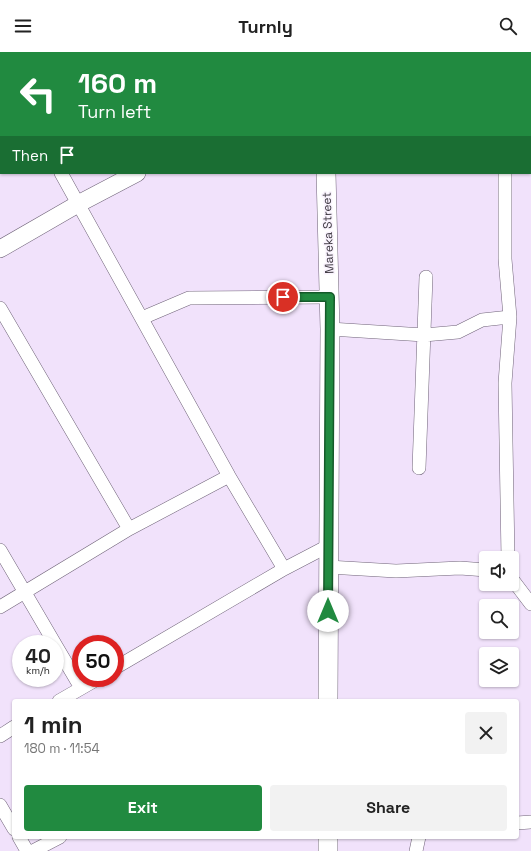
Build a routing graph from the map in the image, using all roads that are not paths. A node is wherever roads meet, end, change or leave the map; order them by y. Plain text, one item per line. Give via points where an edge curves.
1 (62, 174) edge
2 (135, 174) edge
3 (326, 174) edge
4 (505, 174) edge
5 (78, 204) junction
6 (0, 249) edge
7 (426, 277) dead end
8 (330, 297) junction
9 (0, 308) edge
10 (142, 318) junction
11 (510, 318) junction
12 (330, 329) junction
13 (424, 335) junction
14 (419, 468) dead end
15 (229, 476) junction
16 (129, 530) junction
17 (328, 546) junction
18 (0, 550) edge
19 (508, 551) edge
20 (328, 567) junction
21 (479, 569) edge
22 (284, 570) junction
23 (519, 588) edge
24 (24, 593) junction
25 (531, 604) edge
26 (0, 607) edge
27 (50, 635) edge
28 (64, 659) edge
29 (124, 663) edge
30 (81, 688) joint
31 (62, 699) edge
32 (327, 699) edge
33 (12, 728) edge
34 (0, 736) edge
35 (0, 805) edge
36 (531, 822) edge
37 (519, 823) edge
38 (12, 826) edge
39 (20, 839) edge
40 (56, 839) edge
41 (328, 839) edge
42 (419, 839) edge
43 (27, 851) edge
44 (33, 851) edge
45 (328, 851) edge
46 (416, 851) edge

1 - 5 street
2 - 5 street
3 - 8 main road, Mareka Street
4 - 11 street via 505,259
5 - 6 street
5 - 10 street
7 - 13 street
8 - 10 street via 189,298
8 - 12 main road, Mareka Street
9 - 16 street
10 - 15 street
11 - 13 street via 482,320 458,332
11 - 19 street via 505,383
12 - 13 street
12 - 17 main road, Mareka Street
13 - 14 street
15 - 16 street
15 - 22 street
16 - 24 street
17 - 20 main road, Mareka Street
17 - 22 street
18 - 24 street
20 - 21 street
20 - 32 main road, Mareka Street
22 - 29 street
23 - 25 street
24 - 26 street
24 - 27 street
28 - 30 street
30 - 31 street
33 - 34 street
35 - 38 street
36 - 37 street
39 - 43 street
40 - 44 street
41 - 45 main road
42 - 46 street

